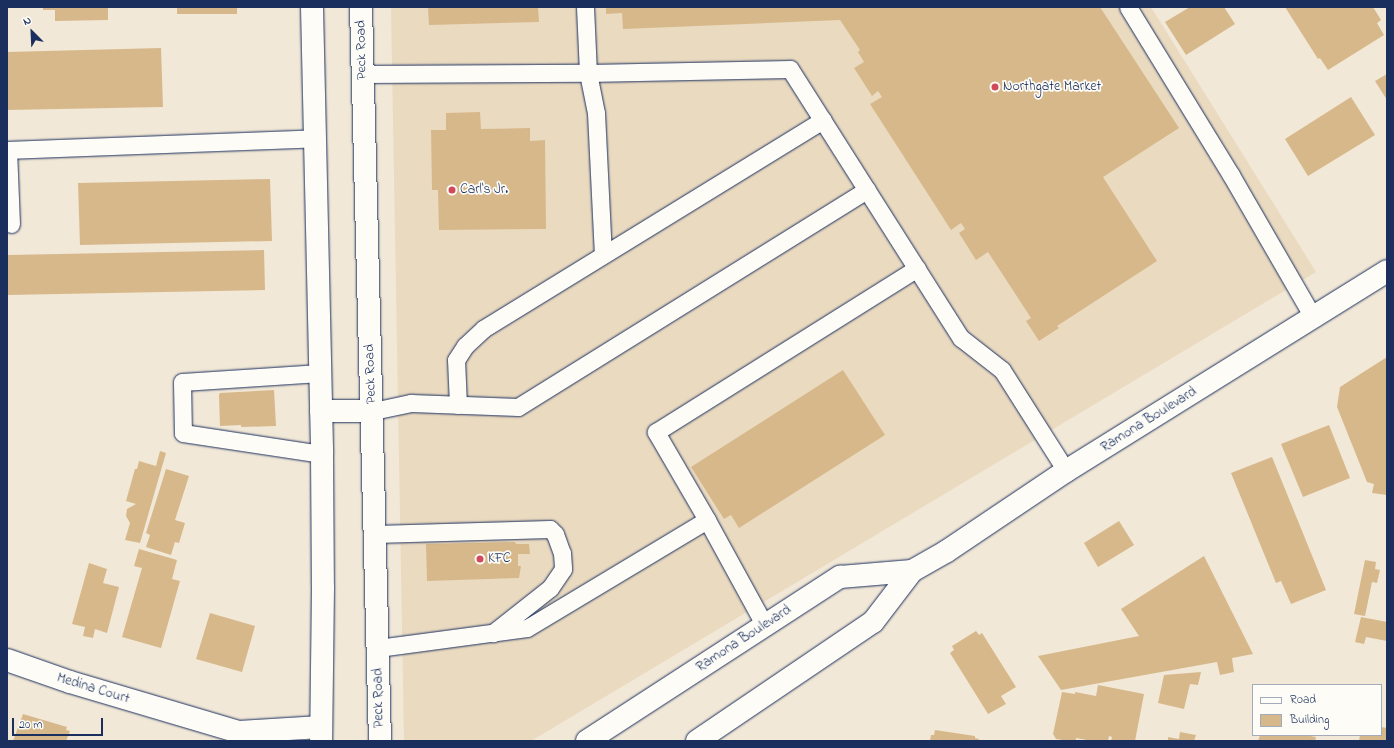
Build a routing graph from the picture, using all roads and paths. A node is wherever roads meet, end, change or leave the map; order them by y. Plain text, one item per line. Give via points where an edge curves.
1 (312, 7) edge
2 (361, 7) edge
3 (585, 7) edge
4 (1128, 7) edge
5 (588, 73) junction
6 (362, 74) junction
7 (823, 120) junction
8 (315, 138) junction
9 (867, 190) junction
10 (11, 224) dead end
11 (603, 255) junction
12 (917, 268) junction
13 (1387, 271) edge
14 (1313, 317) junction
15 (320, 373) junction
16 (458, 405) junction
17 (321, 411) junction
18 (372, 411) junction
19 (322, 454) junction
20 (1066, 471) junction
21 (707, 520) junction
22 (375, 534) junction
23 (912, 571) junction
24 (765, 626) junction
25 (493, 633) junction
26 (378, 648) junction
27 (7, 660) edge
28 (321, 734) edge
29 (239, 737) edge
30 (380, 741) edge
31 (587, 741) edge
32 (697, 741) edge

1 - 8 main road
2 - 6 main road, Peck Road
3 - 5 lane
4 - 14 lane
5 - 6 lane
5 - 7 lane via 790,69
5 - 11 lane via 596,113
6 - 18 main road, Peck Road
7 - 9 lane
7 - 11 lane
8 - 10 lane via 8,150
8 - 15 main road
9 - 12 lane
9 - 16 lane via 518,407
11 - 16 lane via 483,329 465,346 456,360
12 - 20 lane via 961,338 1002,370
12 - 21 lane via 656,432
13 - 14 main road, Ramona Boulevard
14 - 20 main road, Ramona Boulevard
15 - 17 main road
15 - 19 lane via 182,382 183,433
16 - 18 lane via 411,403
17 - 18 main road
17 - 19 main road
18 - 22 main road, Peck Road
19 - 28 main road
20 - 23 main road, Ramona Boulevard via 947,551
21 - 24 lane
21 - 25 lane via 527,628
22 - 25 lane via 550,529 555,534 562,554 563,569 550,588
22 - 26 main road, Peck Road
23 - 24 main road, Ramona Boulevard via 840,577
23 - 32 main road, Ramona Boulevard via 874,622
24 - 31 main road, Ramona Boulevard
25 - 26 lane
26 - 30 main road, Peck Road
27 - 29 main road, Medina Court
28 - 29 main road, Medina Court

